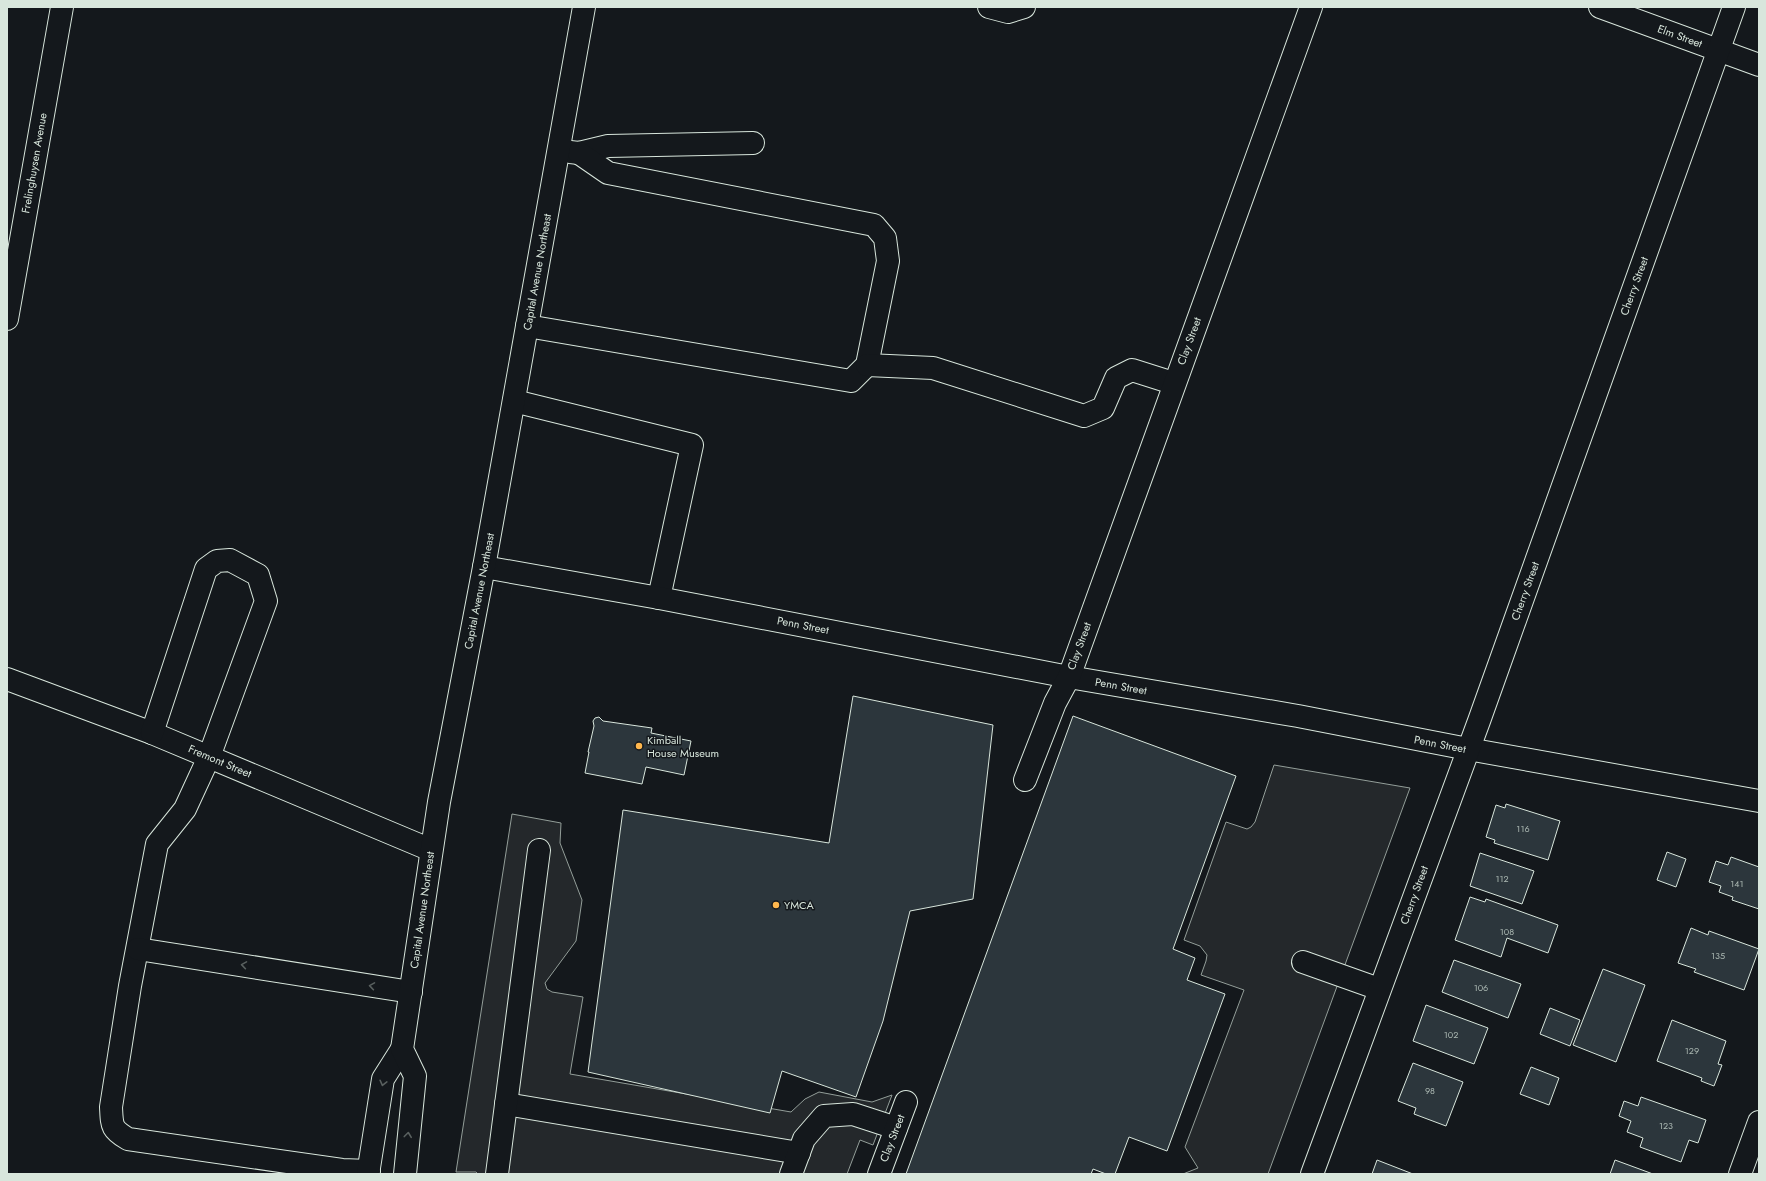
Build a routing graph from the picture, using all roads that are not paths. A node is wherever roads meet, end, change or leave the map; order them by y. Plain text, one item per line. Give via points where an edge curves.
1 (62, 7) edge
2 (584, 7) edge
3 (988, 7) edge
4 (1024, 7) edge
5 (1311, 7) edge
6 (1600, 7) edge
7 (1734, 7) edge
8 (1718, 50) junction
9 (1759, 65) edge
10 (753, 143) dead end
11 (569, 152) junction
12 (7, 319) edge
13 (527, 326) junction
14 (867, 366) junction
15 (1173, 383) junction
16 (514, 401) junction
17 (484, 567) junction
18 (659, 598) junction
19 (1069, 676) junction
20 (7, 679) edge
21 (152, 733) junction
22 (1468, 749) junction
23 (209, 757) junction
24 (1025, 780) dead end
25 (1759, 801) edge
26 (431, 850) junction
27 (539, 850) dead end
28 (138, 948) junction
29 (1303, 962) dead end
30 (1379, 989) junction
31 (411, 992) junction
32 (402, 1049) junction
33 (906, 1102) dead end
34 (506, 1104) junction
35 (1759, 1122) edge
36 (896, 1128) junction
37 (799, 1153) junction
38 (368, 1172) edge
39 (405, 1174) edge
40 (497, 1174) edge
41 (791, 1174) edge
42 (878, 1174) edge
43 (1312, 1174) edge
44 (1740, 1174) edge

1 - 12 street, Frelinghuysen Avenue
2 - 11 street, Capital Avenue Northeast
3 - 4 street via 1008,12
5 - 15 street, Clay Street
6 - 8 street, Elm Street
7 - 8 street, Cherry Street
8 - 9 street, Elm Street
8 - 22 street, Cherry Street
10 - 11 street via 608,146
11 - 13 street, Capital Avenue Northeast
11 - 14 street via 608,173 874,225 885,238 888,261
13 - 14 street via 851,381
13 - 16 street, Capital Avenue Northeast
14 - 15 street via 933,368 1084,416 1102,408 1116,378 1132,370
15 - 19 street, Clay Street
16 - 17 street, Capital Avenue Northeast
16 - 18 street via 692,445
17 - 18 street, Penn Street
17 - 26 street, Capital Avenue Northeast
18 - 19 street, Penn Street
19 - 22 street, Penn Street
19 - 24 street, Clay Street via 1055,703
20 - 21 street, Fremont Street
21 - 23 street, Fremont Street
21 - 23 street via 206,569 217,561 230,560 258,575 266,601
22 - 25 street, Penn Street
22 - 30 street, Cherry Street
23 - 26 street, Fremont Street
23 - 28 street via 185,809 156,844
26 - 31 street, Capital Avenue Northeast
27 - 34 street
31 -> 28 street
28 - 38 street via 111,1107 112,1126 117,1133 128,1139
29 - 30 street
30 - 43 street, Cherry Street
31 - 32 street, Capital Avenue Northeast
32 -> 38 street via 383,1079
39 -> 32 street via 415,1076
33 - 36 street, Clay Street
34 - 37 street
34 - 40 street
35 - 44 street
36 - 37 street via 853,1114 824,1116 804,1139
36 - 42 street, Clay Street
37 - 41 street

